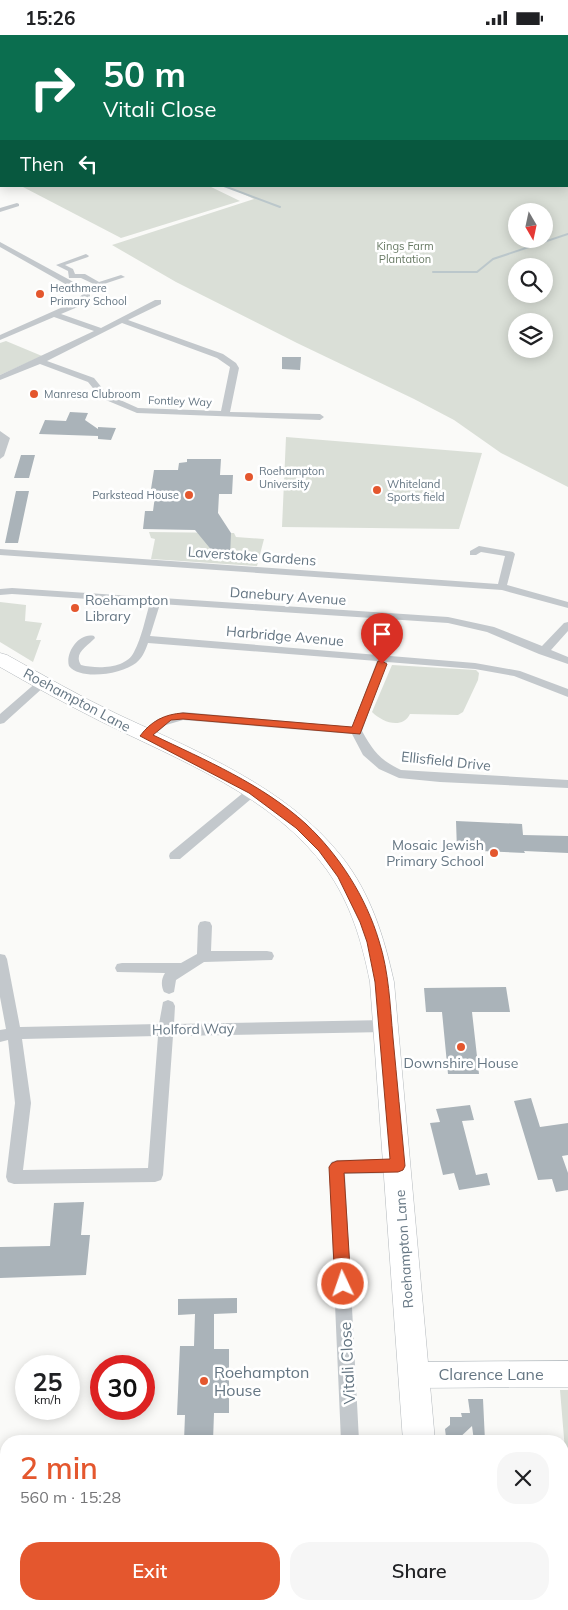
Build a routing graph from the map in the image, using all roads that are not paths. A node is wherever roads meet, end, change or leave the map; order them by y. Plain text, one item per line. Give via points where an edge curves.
1 (17, 205) dead end
2 (0, 210) edge
3 (0, 243) edge
4 (86, 256) dead end
5 (72, 276) junction
6 (121, 277) dead end
7 (63, 279) junction
8 (158, 303) dead end
9 (54, 314) junction
10 (124, 321) junction
11 (101, 331) junction
12 (0, 339) edge
13 (40, 361) junction
14 (0, 378) edge
15 (225, 414) junction
16 (320, 417) dead end
17 (0, 434) edge
18 (0, 456) edge
19 (0, 552) edge
20 (473, 553) dead end
21 (502, 587) junction
22 (0, 592) edge
23 (156, 601) junction
24 (568, 605) edge
25 (568, 625) edge
26 (90, 638) dead end
27 (144, 639) junction
28 (544, 652) junction
29 (0, 659) edge
30 (383, 659) junction
31 (568, 661) edge
32 (42, 683) junction
33 (568, 693) edge
34 (0, 721) edge
35 (356, 731) junction
36 (145, 736) junction
37 (568, 784) edge
38 (253, 791) junction
39 (175, 856) dead end
40 (205, 926) dead end
41 (267, 956) dead end
42 (204, 957) junction
43 (0, 959) edge
44 (122, 968) dead end
45 (182, 968) junction
46 (169, 988) dead end
47 (168, 1006) dead end
48 (386, 1026) junction
49 (166, 1030) junction
50 (7, 1034) edge
51 (398, 1166) junction
52 (568, 1374) edge
53 (414, 1375) junction
54 (350, 1435) edge
55 (419, 1435) edge

1 - 2 street
3 - 7 street
4 - 5 street via 59,264 71,270
5 - 6 street via 82,276 98,284
5 - 7 street
7 - 9 street via 88,296
8 - 10 street
9 - 11 street
9 - 12 street
10 - 11 street
10 - 15 street, Fontley Way via 220,357 233,365
11 - 13 street
13 - 14 street
13 - 15 street, Fontley Way via 91,380 104,396 137,410
15 - 16 street
17 - 18 street via 6,438
19 - 21 street, Laverstoke Gardens
20 - 21 street via 479,549 510,555
21 - 24 street, Laverstoke Gardens
22 - 23 street, Danebury Avenue
23 - 27 street
23 - 28 street, Danebury Avenue via 448,620 490,629
25 - 28 street
26 - 27 street via 76,648 72,662 77,668 103,670 127,664 139,654
27 - 30 street, Harbridge Avenue
28 - 31 street, Danebury Avenue
29 - 32 highway, Roehampton Lane
30 - 33 street, Harbridge Avenue via 500,669
30 - 35 street
32 - 34 street
32 - 36 highway, Roehampton Lane
35 - 36 street via 183,716 169,717
35 - 37 street, Ellisfield Drive via 367,752 399,774
36 - 38 highway, Roehampton Lane
38 - 39 street
38 - 48 highway, Roehampton Lane via 312,837 351,888 373,942 382,982
40 - 42 street
41 - 42 street
42 - 45 street
43 - 50 street
44 - 45 street
45 - 46 street via 169,978
47 - 49 street
48 - 49 street, Holford Way
48 - 51 highway, Roehampton Lane
49 - 50 street, Holford Way
49 - 50 street via 155,1175 14,1177 23,1103
51 - 53 highway, Roehampton Lane
51 - 54 street, Vitali Close via 337,1167
52 - 53 street, Clarence Lane
53 - 55 highway, Roehampton Lane

